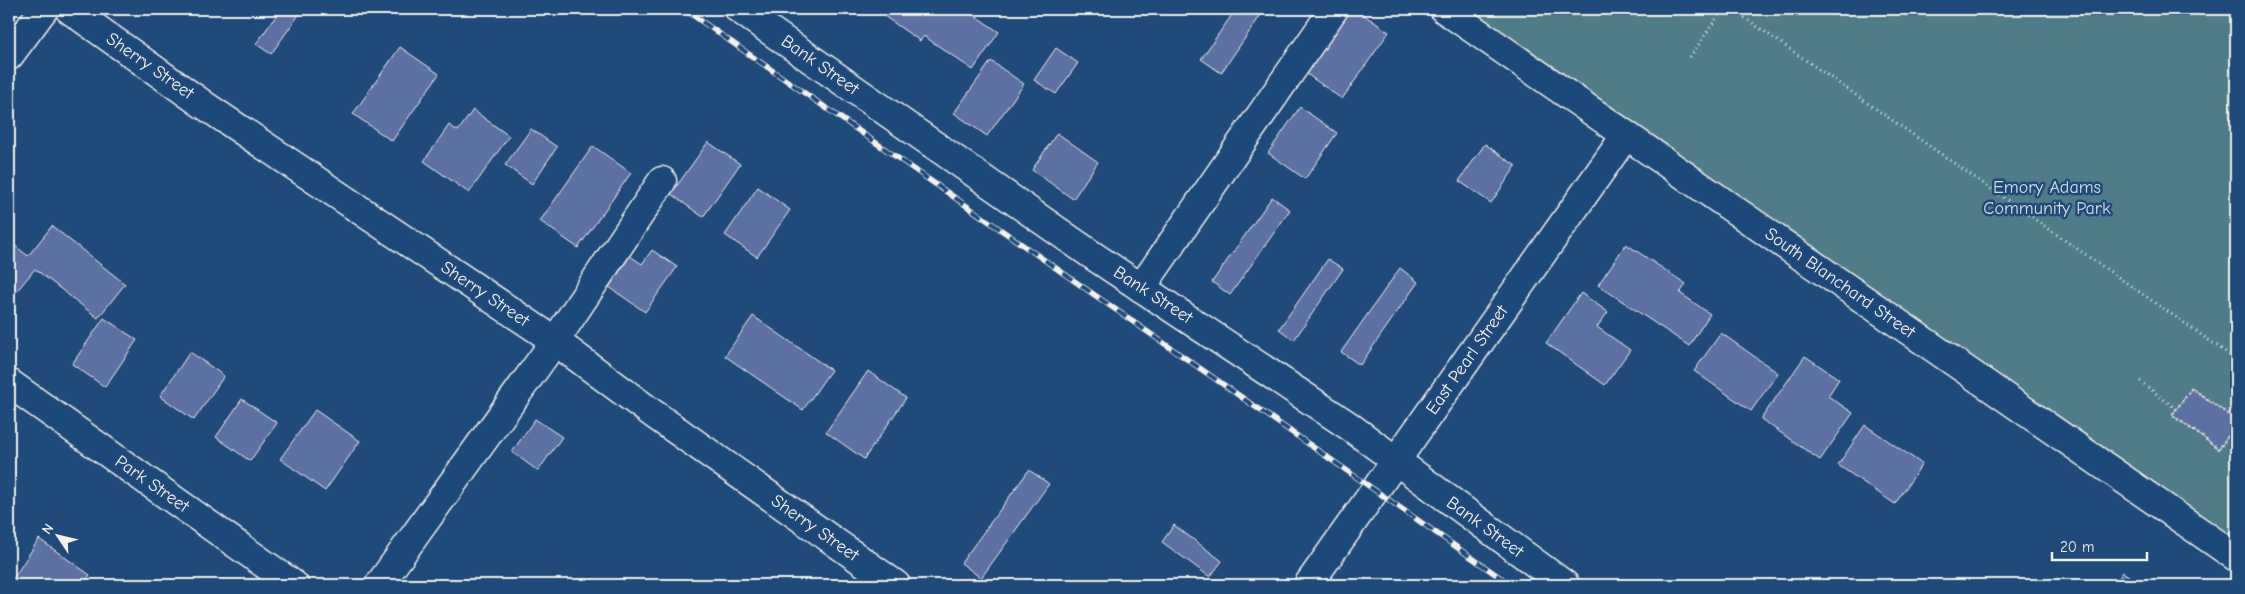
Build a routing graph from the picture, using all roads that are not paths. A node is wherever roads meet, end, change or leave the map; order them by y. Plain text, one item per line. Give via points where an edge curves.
1 (44, 9) edge
2 (69, 9) edge
3 (739, 9) edge
4 (1334, 9) edge
5 (1444, 9) edge
6 (9, 56) edge
7 (1626, 135) junction
8 (662, 181) dead end
9 (1141, 288) junction
10 (554, 341) junction
11 (9, 383) edge
12 (1396, 461) junction
13 (2236, 558) edge
14 (294, 585) edge
15 (379, 585) edge
16 (896, 585) edge
17 (1308, 585) edge
18 (1565, 585) edge

1 - 6 street
2 - 10 street, Sherry Street via 204,105
3 - 9 street, Bank Street
4 - 9 street
5 - 7 street, South Blanchard Street
7 - 12 street, East Pearl Street
7 - 13 street, South Blanchard Street
8 - 10 street
9 - 12 street, Bank Street via 1290,385
10 - 15 street
10 - 16 street, Sherry Street
11 - 14 street, Park Street
12 - 17 street, East Pearl Street
12 - 18 street, Bank Street

